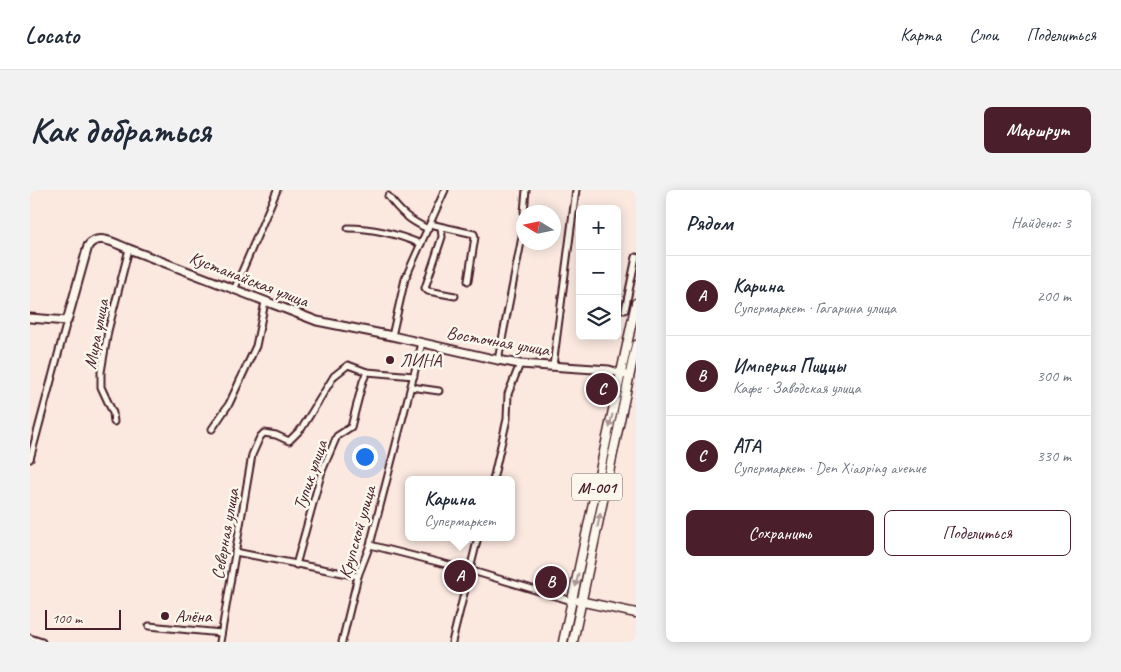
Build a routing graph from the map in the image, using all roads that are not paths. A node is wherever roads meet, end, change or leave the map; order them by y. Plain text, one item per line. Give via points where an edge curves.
1 (277, 190) edge
2 (446, 190) edge
3 (526, 190) edge
4 (576, 190) edge
5 (388, 196) dead end
6 (525, 205) edge
7 (429, 227) junction
8 (442, 227) junction
9 (348, 228) dead end
10 (421, 244) junction
11 (130, 249) junction
12 (519, 250) edge
13 (636, 257) edge
14 (468, 281) dead end
15 (234, 290) junction
16 (455, 296) dead end
17 (265, 302) junction
18 (636, 303) edge
19 (625, 310) dead end
20 (30, 318) edge
21 (67, 321) junction
22 (392, 336) junction
23 (422, 343) junction
24 (636, 345) edge
25 (498, 360) junction
26 (520, 364) junction
27 (623, 364) junction
28 (553, 366) junction
29 (634, 366) edge
30 (368, 372) junction
31 (625, 375) junction
32 (414, 376) junction
33 (411, 388) junction
34 (439, 391) dead end
35 (114, 422) dead end
36 (212, 429) dead end
37 (30, 459) edge
38 (493, 476) edge
39 (477, 541) edge
40 (370, 545) junction
41 (235, 552) junction
42 (296, 565) junction
43 (469, 570) junction
44 (358, 576) junction
45 (572, 601) junction
46 (582, 602) junction
47 (636, 613) edge
48 (149, 626) dead end
49 (221, 633) junction
50 (30, 638) edge
51 (42, 642) edge
52 (220, 642) edge
53 (342, 642) edge
54 (452, 642) edge
55 (563, 642) edge
56 (573, 642) edge

1 - 15 street
2 - 7 street
3 - 6 street
4 - 28 street
5 - 7 street via 400,212
7 - 8 street
7 - 10 street
8 - 14 street via 474,234
8 - 16 street via 442,237 425,288
9 - 10 street via 399,235
10 - 22 street via 405,279
11 - 15 street, Кустанайская улица
11 - 21 street, Кустанайская улица via 98,238 92,241
11 - 35 street, Мира улица via 108,331 102,372 101,387
12 - 25 street
13 - 19 street
15 - 17 street, Кустанайская улица
17 - 22 street, Кустанайская улица via 317,321
17 - 36 street via 256,346 229,404
18 - 27 main road, M-001
20 - 21 street
21 - 37 street, Мира улица
22 - 23 street, Восточная улица
23 - 25 street, Восточная улица
23 - 32 street, Крупской улица
24 - 29 main road, M-001
25 - 26 street, Восточная улица
26 - 28 street, Восточная улица
26 - 38 street via 508,394 507,419
27 - 29 street
27 - 31 main road, M-001
28 - 31 street, Восточная улица via 609,370
29 - 31 main road, M-001
30 - 32 street
30 - 41 street, Северная улица via 348,365 334,376 302,428 289,441 264,433 260,437 252,455
30 - 42 street, Тупик улица via 351,427 338,436 322,471
31 -> 45 main road, M-001
46 -> 31 main road, M-001
32 - 33 street, Крупской улица
33 - 34 street
33 - 40 street, Крупской улица
39 - 43 street
40 - 43 street
40 - 44 street, Крупской улица
41 - 42 street
41 - 49 street, Северная улица
42 - 44 street
43 - 45 street
43 - 54 street
44 - 53 street, Крупской улица
45 - 46 main road
45 - 55 main road, M-001
46 - 47 main road
46 - 56 main road, M-001
48 - 49 street
49 - 52 street, Северная улица
50 - 51 street

